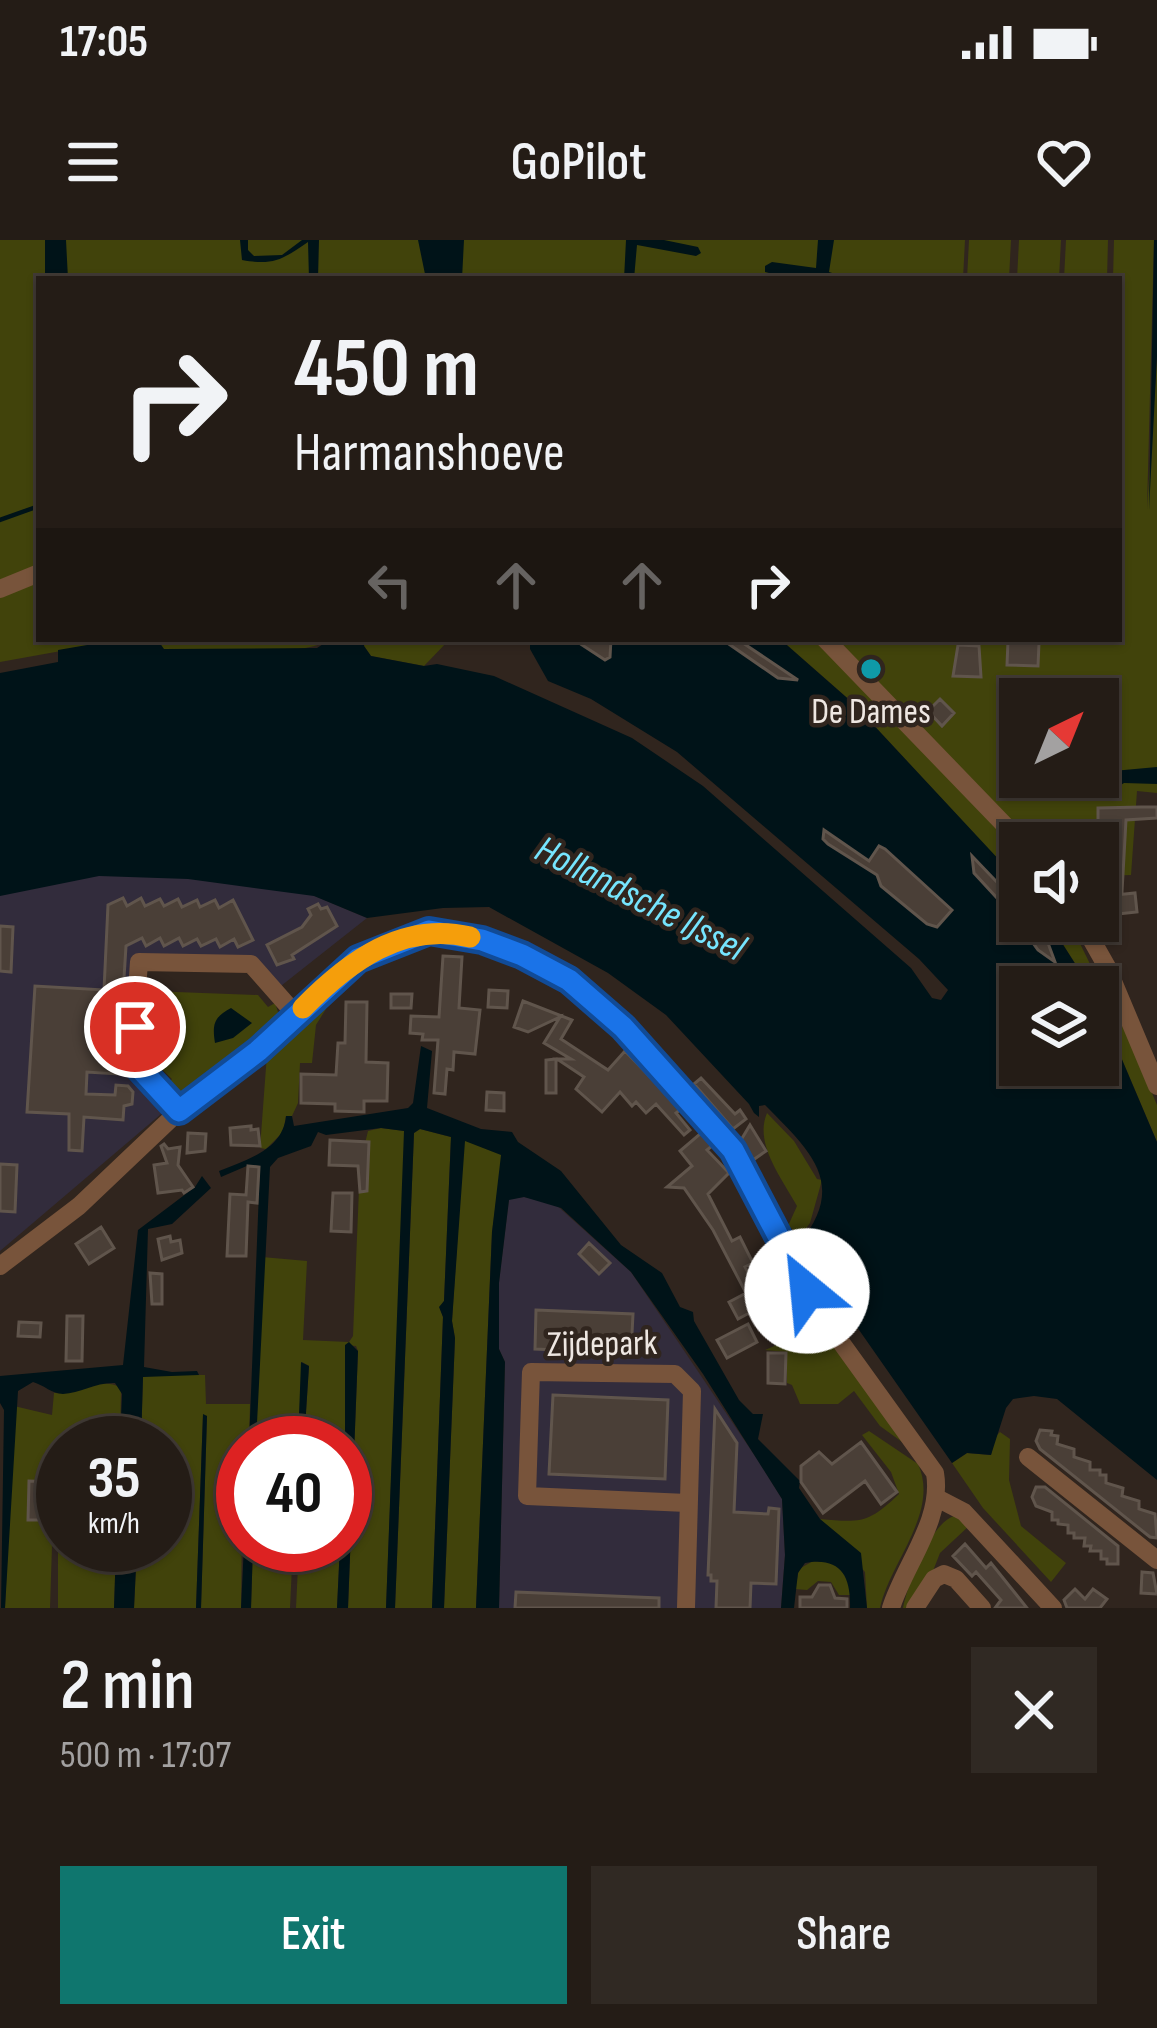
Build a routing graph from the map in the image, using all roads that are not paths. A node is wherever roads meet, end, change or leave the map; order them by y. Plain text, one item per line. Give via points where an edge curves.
1 (36, 574) edge
2 (0, 589) edge
3 (828, 642) edge
4 (1002, 822) edge
5 (1093, 942) edge
6 (296, 1015) junction
7 (1157, 1086) edge
8 (179, 1111) junction
9 (0, 1266) edge
10 (1028, 1481) dead end
11 (937, 1498) junction
12 (687, 1503) junction
13 (1157, 1561) edge
14 (686, 1608) edge
15 (891, 1608) edge
16 (915, 1608) edge
17 (982, 1608) edge
18 (1053, 1608) edge

1 - 2 street
3 - 4 street
5 - 7 street
6 - 8 street
6 - 8 street via 251,964 139,962 132,1060
6 - 11 street via 358,959 429,931 522,955 592,997 733,1150 822,1316 935,1473
8 - 9 street via 80,1206
10 - 13 street via 1028,1457
11 - 15 street
11 - 18 street via 964,1512
12 - 12 street, Zijdepark via 526,1496 531,1372 675,1374 692,1391
12 - 14 street, Zijdepark
16 - 17 street via 944,1574

